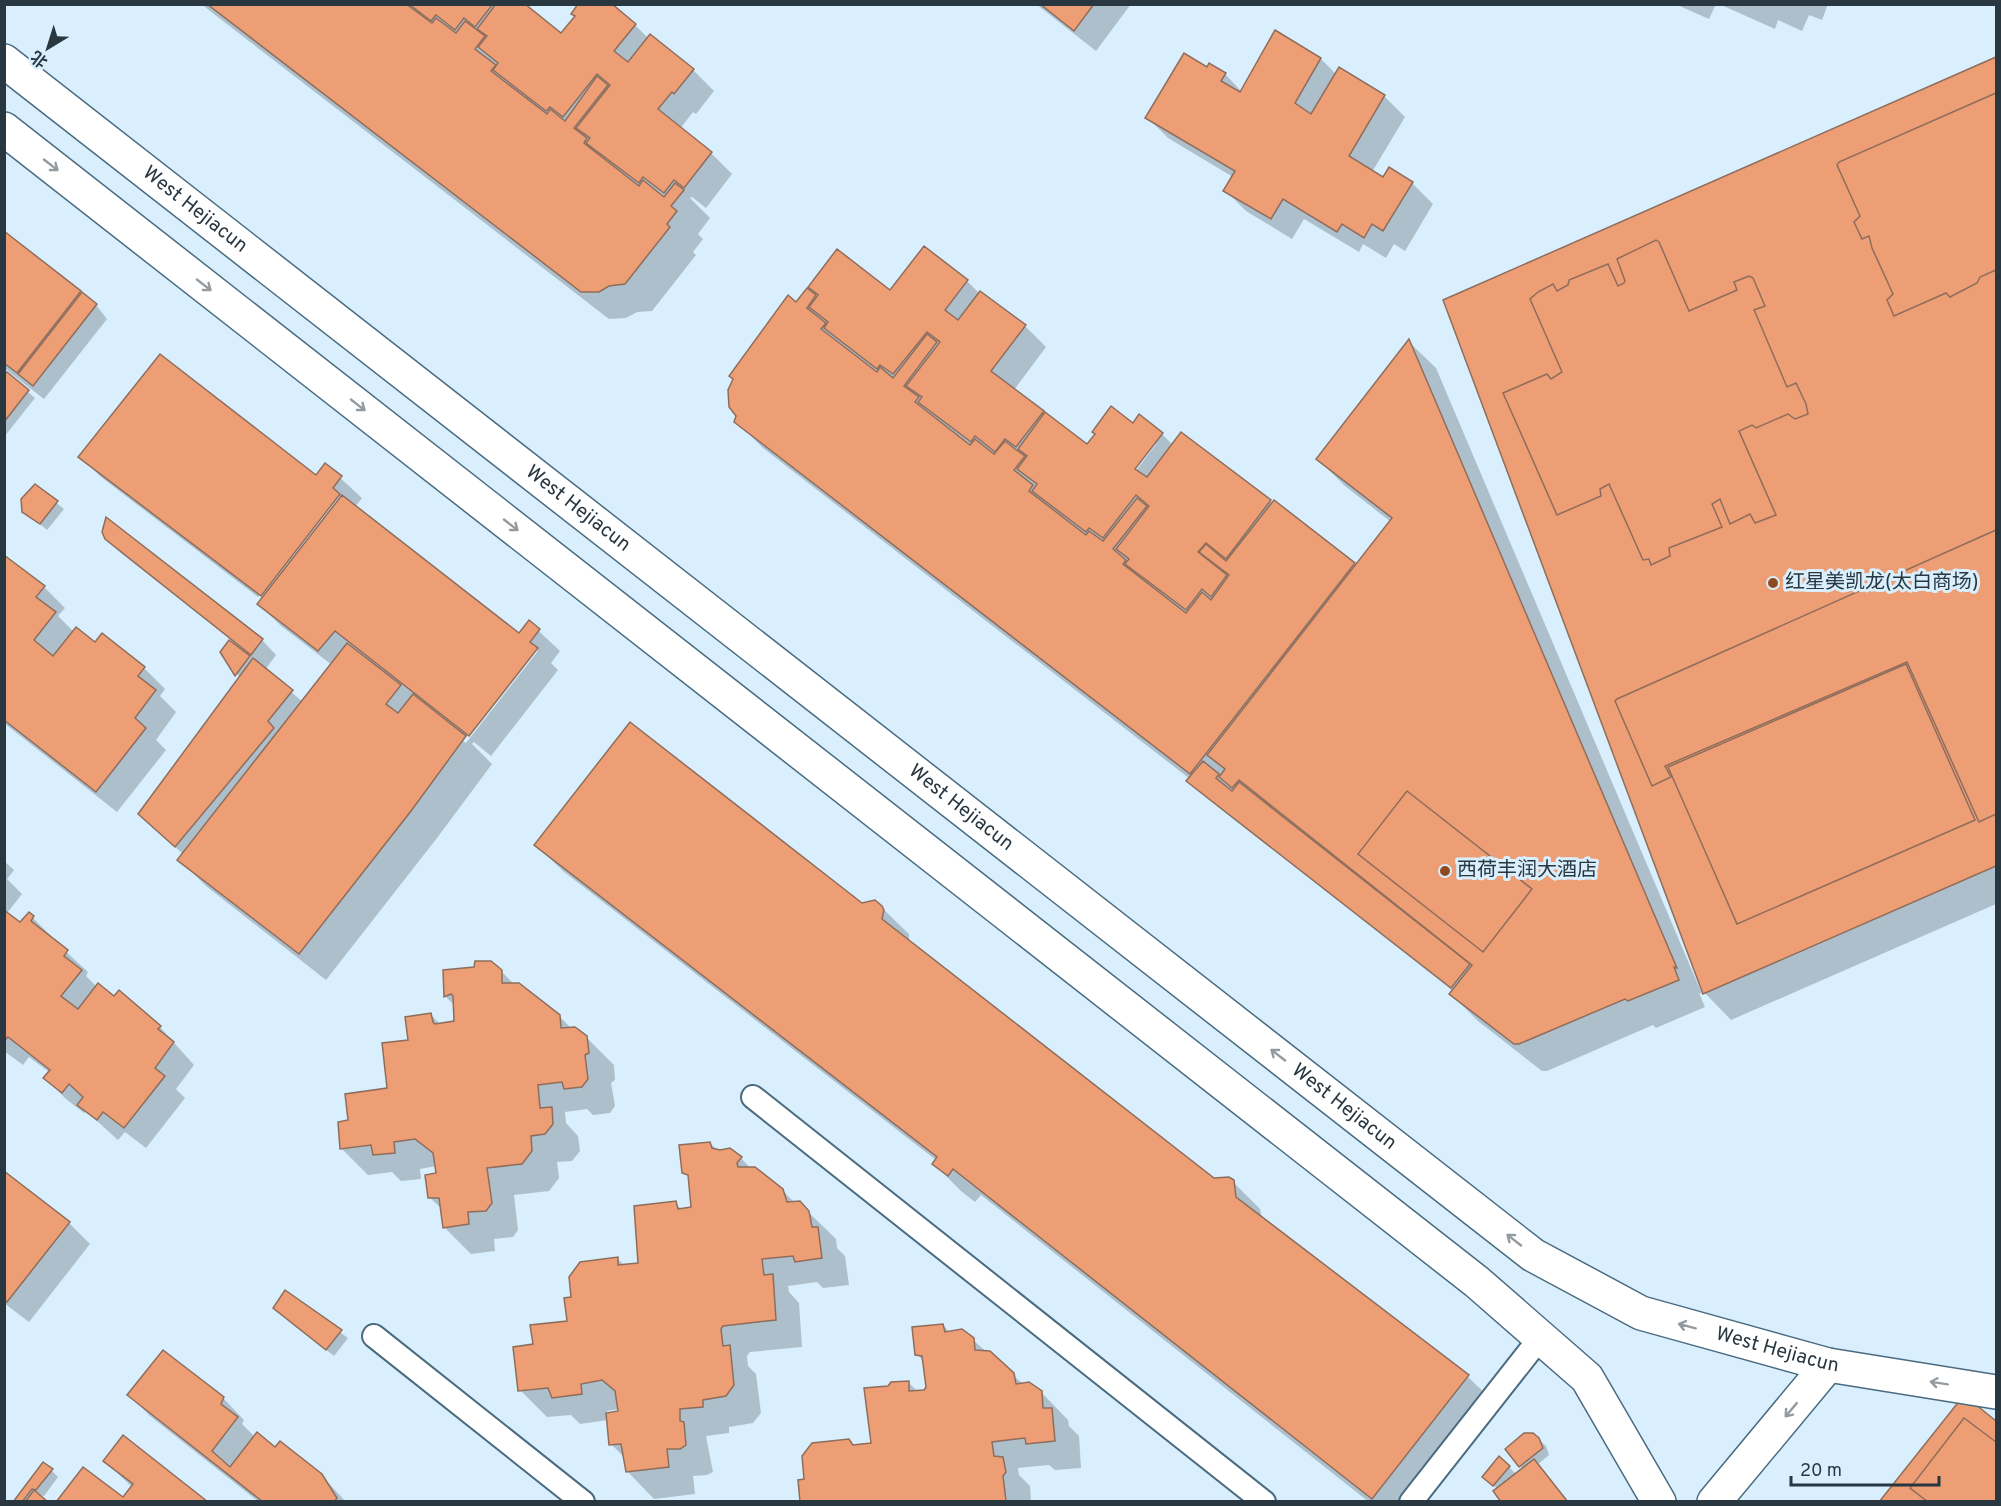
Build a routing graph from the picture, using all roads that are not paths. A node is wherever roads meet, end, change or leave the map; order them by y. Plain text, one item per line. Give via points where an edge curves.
1 (4, 61) edge
2 (4, 129) edge
3 (753, 1097) dead end
4 (374, 1336) dead end
5 (1540, 1338) junction
6 (1828, 1365) junction
7 (1996, 1392) edge
8 (583, 1502) edge
9 (1264, 1502) edge
10 (1411, 1502) edge
11 (1659, 1502) edge
12 (1714, 1502) edge

6 -> 1 street, West Hejiacun via 1641,1313 1533,1255
2 -> 5 street via 1477,1282
3 - 9 lane
4 - 8 lane
5 - 10 lane
5 - 11 street via 1587,1378
7 -> 6 street, West Hejiacun
6 -> 12 street

